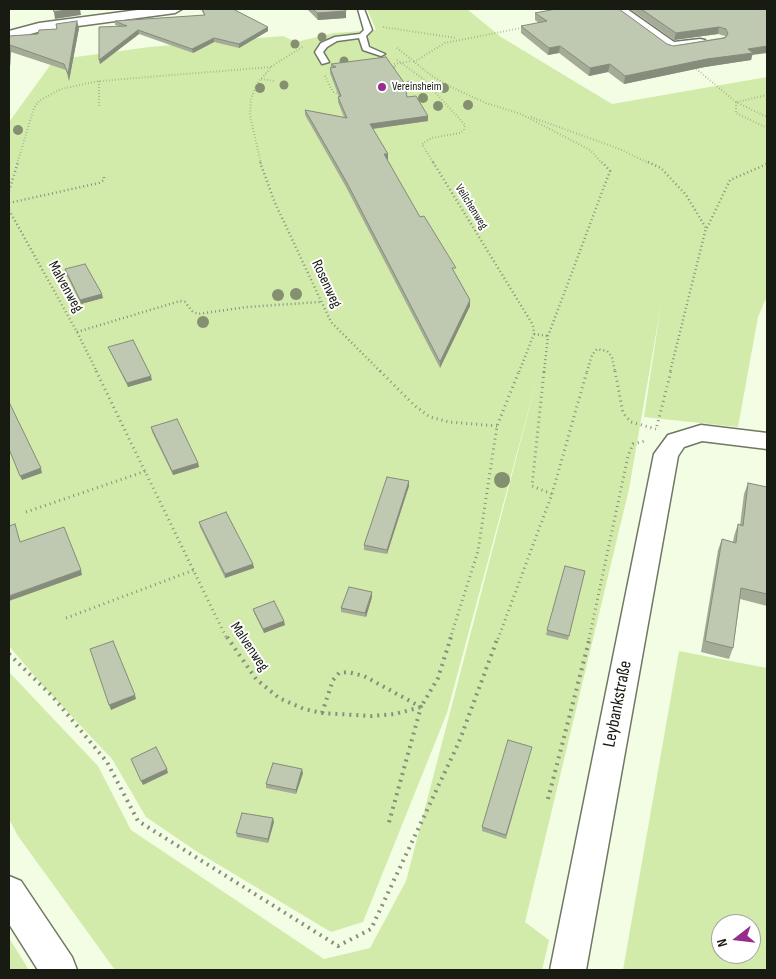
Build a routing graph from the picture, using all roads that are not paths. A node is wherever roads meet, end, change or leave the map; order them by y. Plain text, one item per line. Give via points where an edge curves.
1 (175, 9) edge
2 (361, 9) edge
3 (618, 9) edge
4 (9, 36) edge
5 (362, 36) junction
6 (718, 40) edge
7 (366, 48) junction
8 (381, 54) road end
9 (367, 61) edge
10 (325, 62) road end
11 (767, 440) edge
12 (9, 893) edge
13 (59, 970) edge
14 (568, 970) edge

1 - 4 street via 36,21
2 - 5 lane via 368,30
3 - 6 street via 671,47
5 - 7 lane
5 - 10 lane via 335,39 324,45 319,52
7 - 8 lane
7 - 9 lane
11 - 14 street, Leybankstraße via 702,433 676,441 666,454
12 - 13 street

